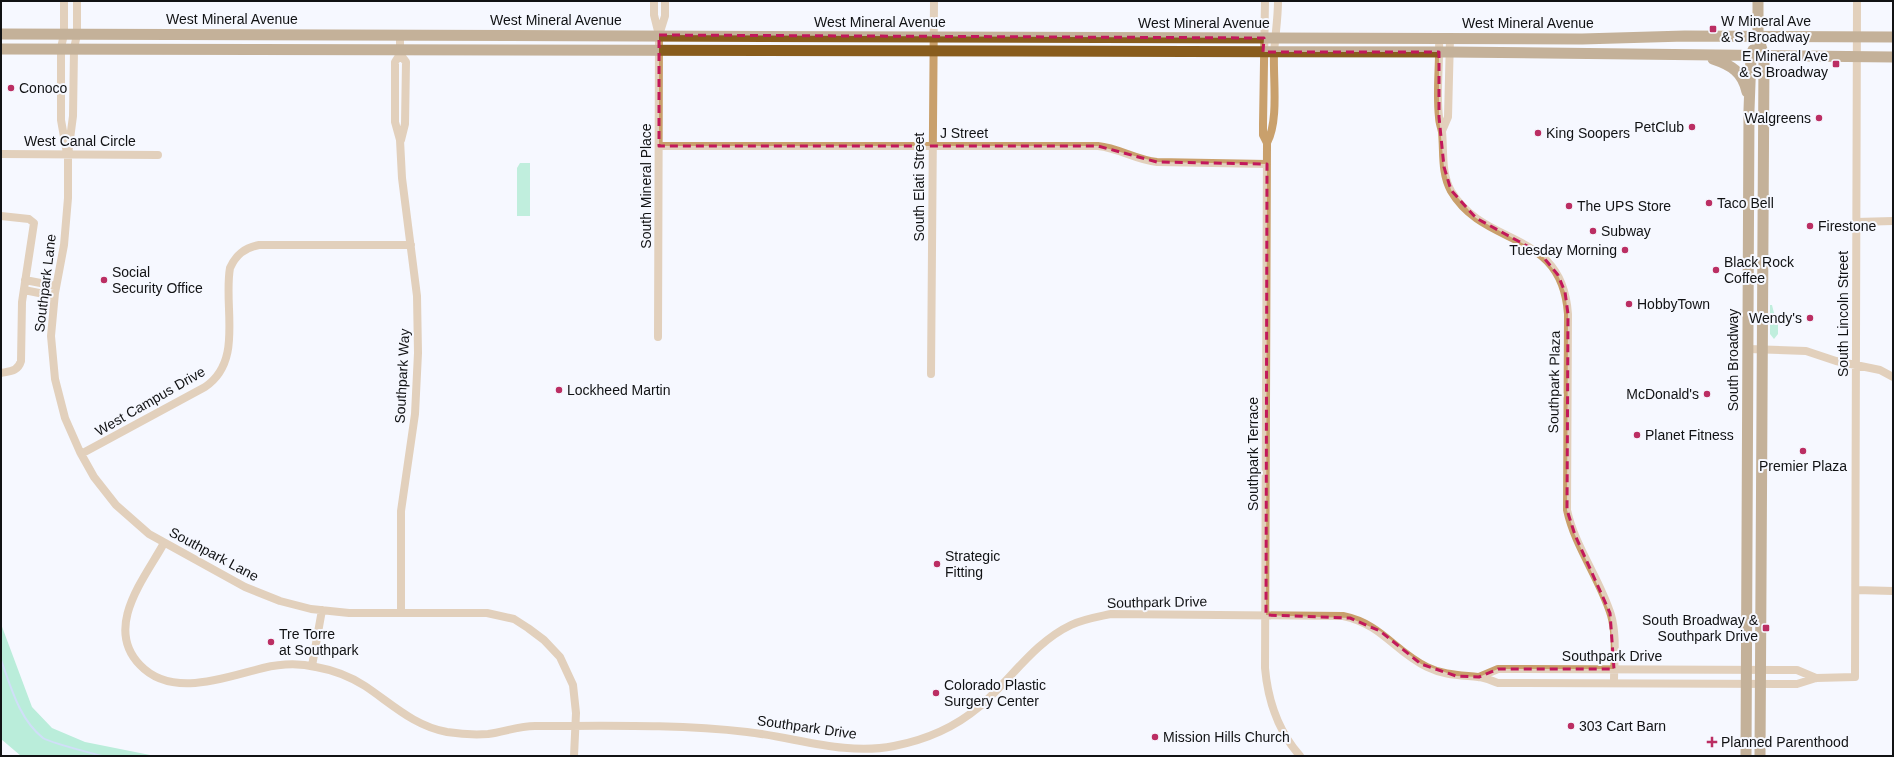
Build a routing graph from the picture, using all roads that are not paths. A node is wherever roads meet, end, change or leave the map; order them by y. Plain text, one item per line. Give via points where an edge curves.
1 (64, 1) edge
2 (77, 1) edge
3 (654, 1) edge
4 (665, 1) edge
5 (934, 1) edge
6 (1265, 1) edge
7 (1278, 1) edge
8 (1758, 1) edge
9 (1857, 1) edge
10 (1, 34) edge
11 (400, 35) junction
12 (659, 35) junction
13 (1758, 37) junction
14 (1857, 37) junction
15 (1893, 37) edge
16 (933, 38) junction
17 (1264, 38) junction
18 (1276, 38) junction
19 (1445, 38) junction
20 (62, 41) junction
21 (75, 41) junction
22 (1, 49) edge
23 (659, 49) junction
24 (400, 52) junction
25 (933, 52) junction
26 (1269, 52) junction
27 (1445, 52) junction
28 (1703, 55) junction
29 (1751, 56) junction
30 (1764, 56) junction
31 (1857, 57) junction
32 (1893, 57) edge
33 (1750, 110) junction
34 (659, 146) junction
35 (932, 146) junction
36 (1, 154) edge
37 (68, 154) junction
38 (158, 155) dead end
39 (1267, 164) junction
40 (1, 216) edge
41 (1856, 222) junction
42 (1893, 222) edge
43 (411, 245) junction
44 (25, 280) junction
45 (56, 286) junction
46 (24, 290) junction
47 (54, 296) junction
48 (658, 337) dead end
49 (1748, 349) junction
50 (1763, 349) junction
51 (1856, 364) junction
52 (1, 373) edge
53 (931, 374) dead end
54 (1893, 377) edge
55 (82, 454) junction
56 (164, 543) junction
57 (1856, 590) junction
58 (1893, 590) edge
59 (322, 610) junction
60 (402, 613) junction
61 (1266, 615) junction
62 (312, 666) junction
63 (1614, 669) junction
64 (1746, 670) junction
65 (1760, 670) junction
66 (1479, 677) junction
67 (1816, 678) junction
68 (1614, 682) junction
69 (1746, 683) junction
70 (1760, 683) junction
71 (574, 726) junction
72 (574, 756) edge
73 (1300, 756) edge
74 (1746, 756) edge
75 (1760, 756) edge

1 - 20 street, Southpark Lane
2 - 21 street, Southpark Lane
3 - 12 street, South Mineral Place via 654,15
4 - 12 street, South Mineral Place via 665,16
5 - 16 street, South Elati Street
6 - 17 street, Southpark Terrace
7 - 18 street
8 - 13 main road, South Broadway
9 - 14 street, South Lincoln Street
10 - 20 main road, West Mineral Avenue
11 - 12 main road, West Mineral Avenue
11 - 21 main road, West Mineral Avenue
11 - 24 street, Southpark Way
12 - 16 main road, West Mineral Avenue
12 - 23 street, South Mineral Place
13 - 14 main road, West Mineral Avenue
13 - 19 main road, West Mineral Avenue
13 - 29 main road, South Broadway
13 - 30 main road, South Broadway
14 - 15 main road, West Mineral Avenue
14 - 31 street, South Lincoln Street
16 - 17 main road, West Mineral Avenue
16 - 25 street, South Elati Street
17 - 18 main road, West Mineral Avenue
17 - 26 street, Southpark Terrace
18 - 19 main road, West Mineral Avenue
18 - 26 street
19 - 27 street, Southpark Plaza
20 - 21 main road, West Mineral Avenue
20 - 22 main road, West Mineral Avenue
20 - 37 street, Southpark Lane via 61,120
21 - 24 main road, West Mineral Avenue
21 - 37 street, Southpark Lane via 73,116
23 - 24 main road, West Mineral Avenue
23 - 25 main road, West Mineral Avenue
23 - 34 street, South Mineral Place
24 - 43 street, Southpark Way via 406,62 405,124 400,140
25 - 26 main road, West Mineral Avenue
25 - 35 street, South Elati Street
26 - 27 main road, West Mineral Avenue
26 - 39 street, Southpark Terrace via 1273,121 1267,143
27 - 28 main road, West Mineral Avenue
27 - 63 street, Southpark Plaza via 1448,117 1442,131 1443,158 1451,190 1460,204 1476,218 1540,253 1558,275 1565,292 1568,314 1567,510 1575,535 1610,613 1614,634
28 - 29 main road, West Mineral Avenue
28 - 33 main road via 1730,65 1739,73 1746,85
29 - 30 main road, West Mineral Avenue
29 - 33 main road, South Broadway
30 - 31 main road, West Mineral Avenue
30 - 50 main road, South Broadway
31 - 32 main road, West Mineral Avenue
31 - 41 street, South Lincoln Street
33 - 49 main road, South Broadway
34 - 35 street, J Street
34 - 48 street, South Mineral Place
35 - 39 street, J Street via 1098,146 1152,162
35 - 53 street, South Elati Street
36 - 37 street, West Canal Circle
37 - 38 street, West Canal Circle
37 - 45 street, Southpark Lane via 64,245
39 - 61 street, Southpark Terrace
40 - 44 street via 28,219 34,223
41 - 42 street
41 - 51 street, South Lincoln Street
43 - 55 street, West Campus Drive via 259,245 243,250 230,268 229,348 219,375 205,387
43 - 60 street, Southpark Way via 417,296 418,354 414,414 402,511
44 - 45 street
44 - 46 street
45 - 47 street, Southpark Lane
46 - 47 street
46 - 52 street via 20,367 14,371
47 - 55 street, Southpark Lane via 51,336 55,379 65,418
49 - 50 street
49 - 64 main road, South Broadway
50 - 51 street via 1806,352
50 - 65 main road, South Broadway
51 - 54 street via 1880,370
51 - 57 street, South Lincoln Street
55 - 56 street, Southpark Lane via 94,476 116,505 143,529
56 - 59 street, Southpark Lane via 260,593 290,604
56 - 62 street, Southpark Drive via 129,605 126,615 127,642 141,668 168,681 196,683 220,681 279,665
57 - 58 street
57 - 67 street, South Lincoln Street via 1855,677
59 - 60 street, Southpark Lane
59 - 62 street
60 - 71 street, Southpark Lane via 487,613 514,619 535,632 560,657 568,674 576,699
61 - 66 street, Southpark Drive via 1325,615 1350,618 1380,631 1408,657 1428,668 1447,674
61 - 71 street, Southpark Drive via 1133,613 1090,618 1052,636 959,722 914,742 890,747 842,747 702,727
61 - 73 street, Southpark Terrace via 1265,668 1270,701 1282,731
62 - 71 street, Southpark Drive via 333,671 355,681 409,717 446,732 486,734 524,726
63 - 64 street, Southpark Drive
63 - 66 street, Southpark Drive via 1498,669
63 - 68 street, Southpark Plaza
64 - 65 street, Southpark Drive
64 - 69 main road, South Broadway
65 - 67 street, Southpark Drive via 1797,670
65 - 70 main road, South Broadway
66 - 68 street, Southpark Drive via 1498,683
67 - 70 street, Southpark Drive via 1797,684
68 - 69 street, Southpark Drive
69 - 70 street, Southpark Drive
69 - 74 main road, South Broadway
70 - 75 main road, South Broadway
71 - 72 street, Southpark Lane

